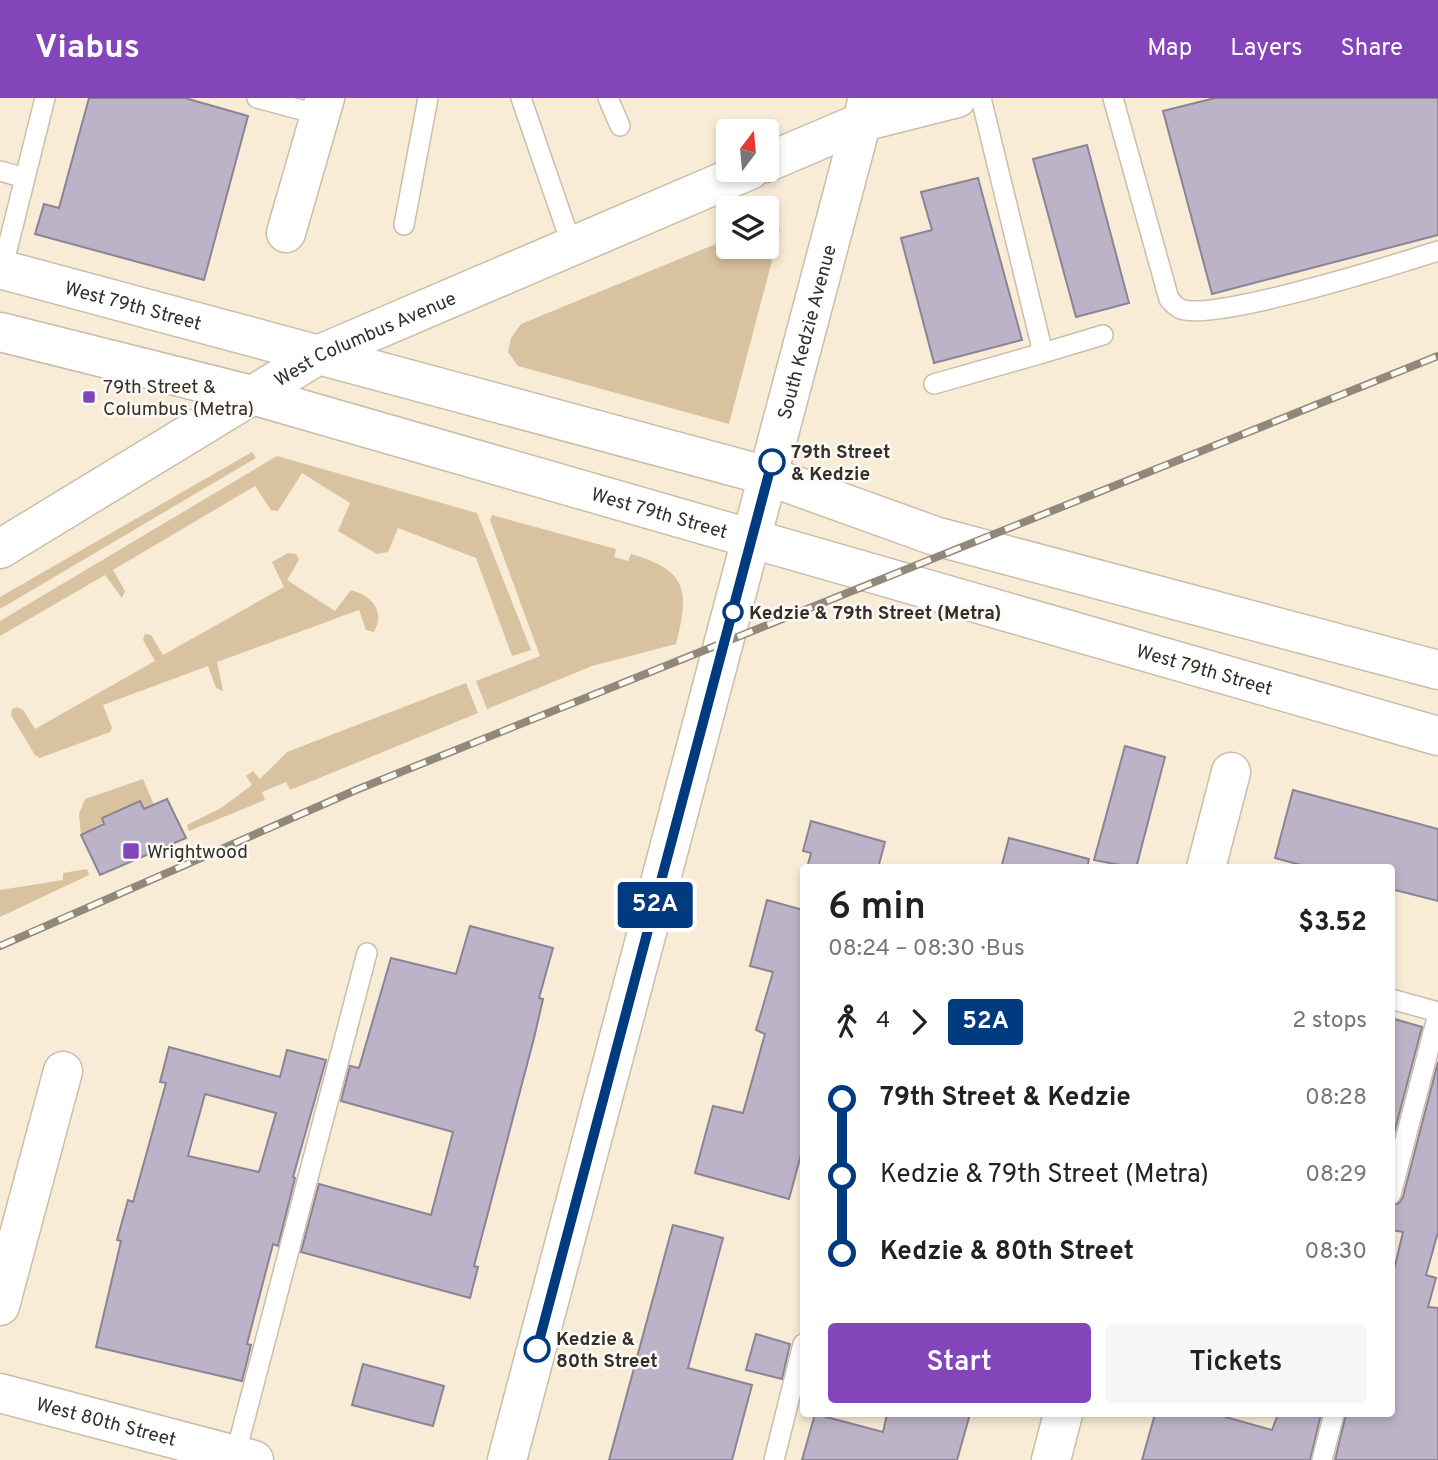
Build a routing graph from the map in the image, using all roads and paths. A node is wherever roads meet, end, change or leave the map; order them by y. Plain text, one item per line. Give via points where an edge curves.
1 (45, 98) edge
2 (257, 98) edge
3 (428, 98) edge
4 (521, 98) edge
5 (608, 98) edge
6 (957, 98) edge
7 (981, 98) edge
8 (1113, 98) edge
9 (322, 106) edge
10 (865, 110) edge
11 (620, 126) dead end
12 (779, 156) edge
13 (0, 171) edge
14 (25, 178) junction
15 (722, 182) edge
16 (404, 225) dead end
17 (286, 233) dead end
18 (572, 246) junction
19 (1438, 251) edge
20 (1, 269) edge
21 (0, 332) edge
22 (1103, 335) dead end
23 (1043, 353) junction
24 (320, 354) junction
25 (934, 384) dead end
26 (252, 395) junction
27 (768, 476) junction
28 (752, 539) junction
29 (0, 549) edge
30 (1438, 670) edge
31 (1438, 736) edge
32 (1231, 772) dead end
33 (1207, 864) edge
34 (368, 953) dead end
35 (1395, 1000) edge
36 (1438, 1013) edge
37 (63, 1071) dead end
38 (1395, 1179) edge
39 (0, 1306) edge
40 (800, 1356) edge
41 (0, 1393) edge
42 (1062, 1417) edge
43 (1333, 1417) edge
44 (241, 1458) edge
45 (507, 1460) edge
46 (774, 1460) edge
47 (1051, 1460) edge
48 (1322, 1460) edge

1 - 14 lane
2 - 9 lane
3 - 16 lane
4 - 18 lane
5 - 11 lane
6 - 10 main road
7 - 23 lane
8 - 19 lane via 1168,299 1180,309 1212,312
9 - 17 main road
10 - 12 main road
10 - 27 main road, South Kedzie Avenue
13 - 14 lane
14 - 20 lane
15 - 18 main road, West Columbus Avenue
18 - 24 main road, West Columbus Avenue
20 - 24 main road, West 79th Street
21 - 26 main road, West 79th Street
22 - 23 lane
23 - 25 lane
24 - 26 main road, West Columbus Avenue
24 - 27 main road, West 79th Street
26 - 28 main road, West 79th Street
26 - 29 main road, West Columbus Avenue
27 - 28 main road, South Kedzie Avenue
27 - 30 main road, West 79th Street via 935,536
28 - 31 main road, West 79th Street
28 - 45 main road, South Kedzie Avenue
32 - 33 main road
34 - 44 lane
35 - 36 lane
36 - 38 lane
37 - 39 main road
40 - 46 lane
41 - 44 main road, West 80th Street
42 - 47 main road
43 - 48 lane

